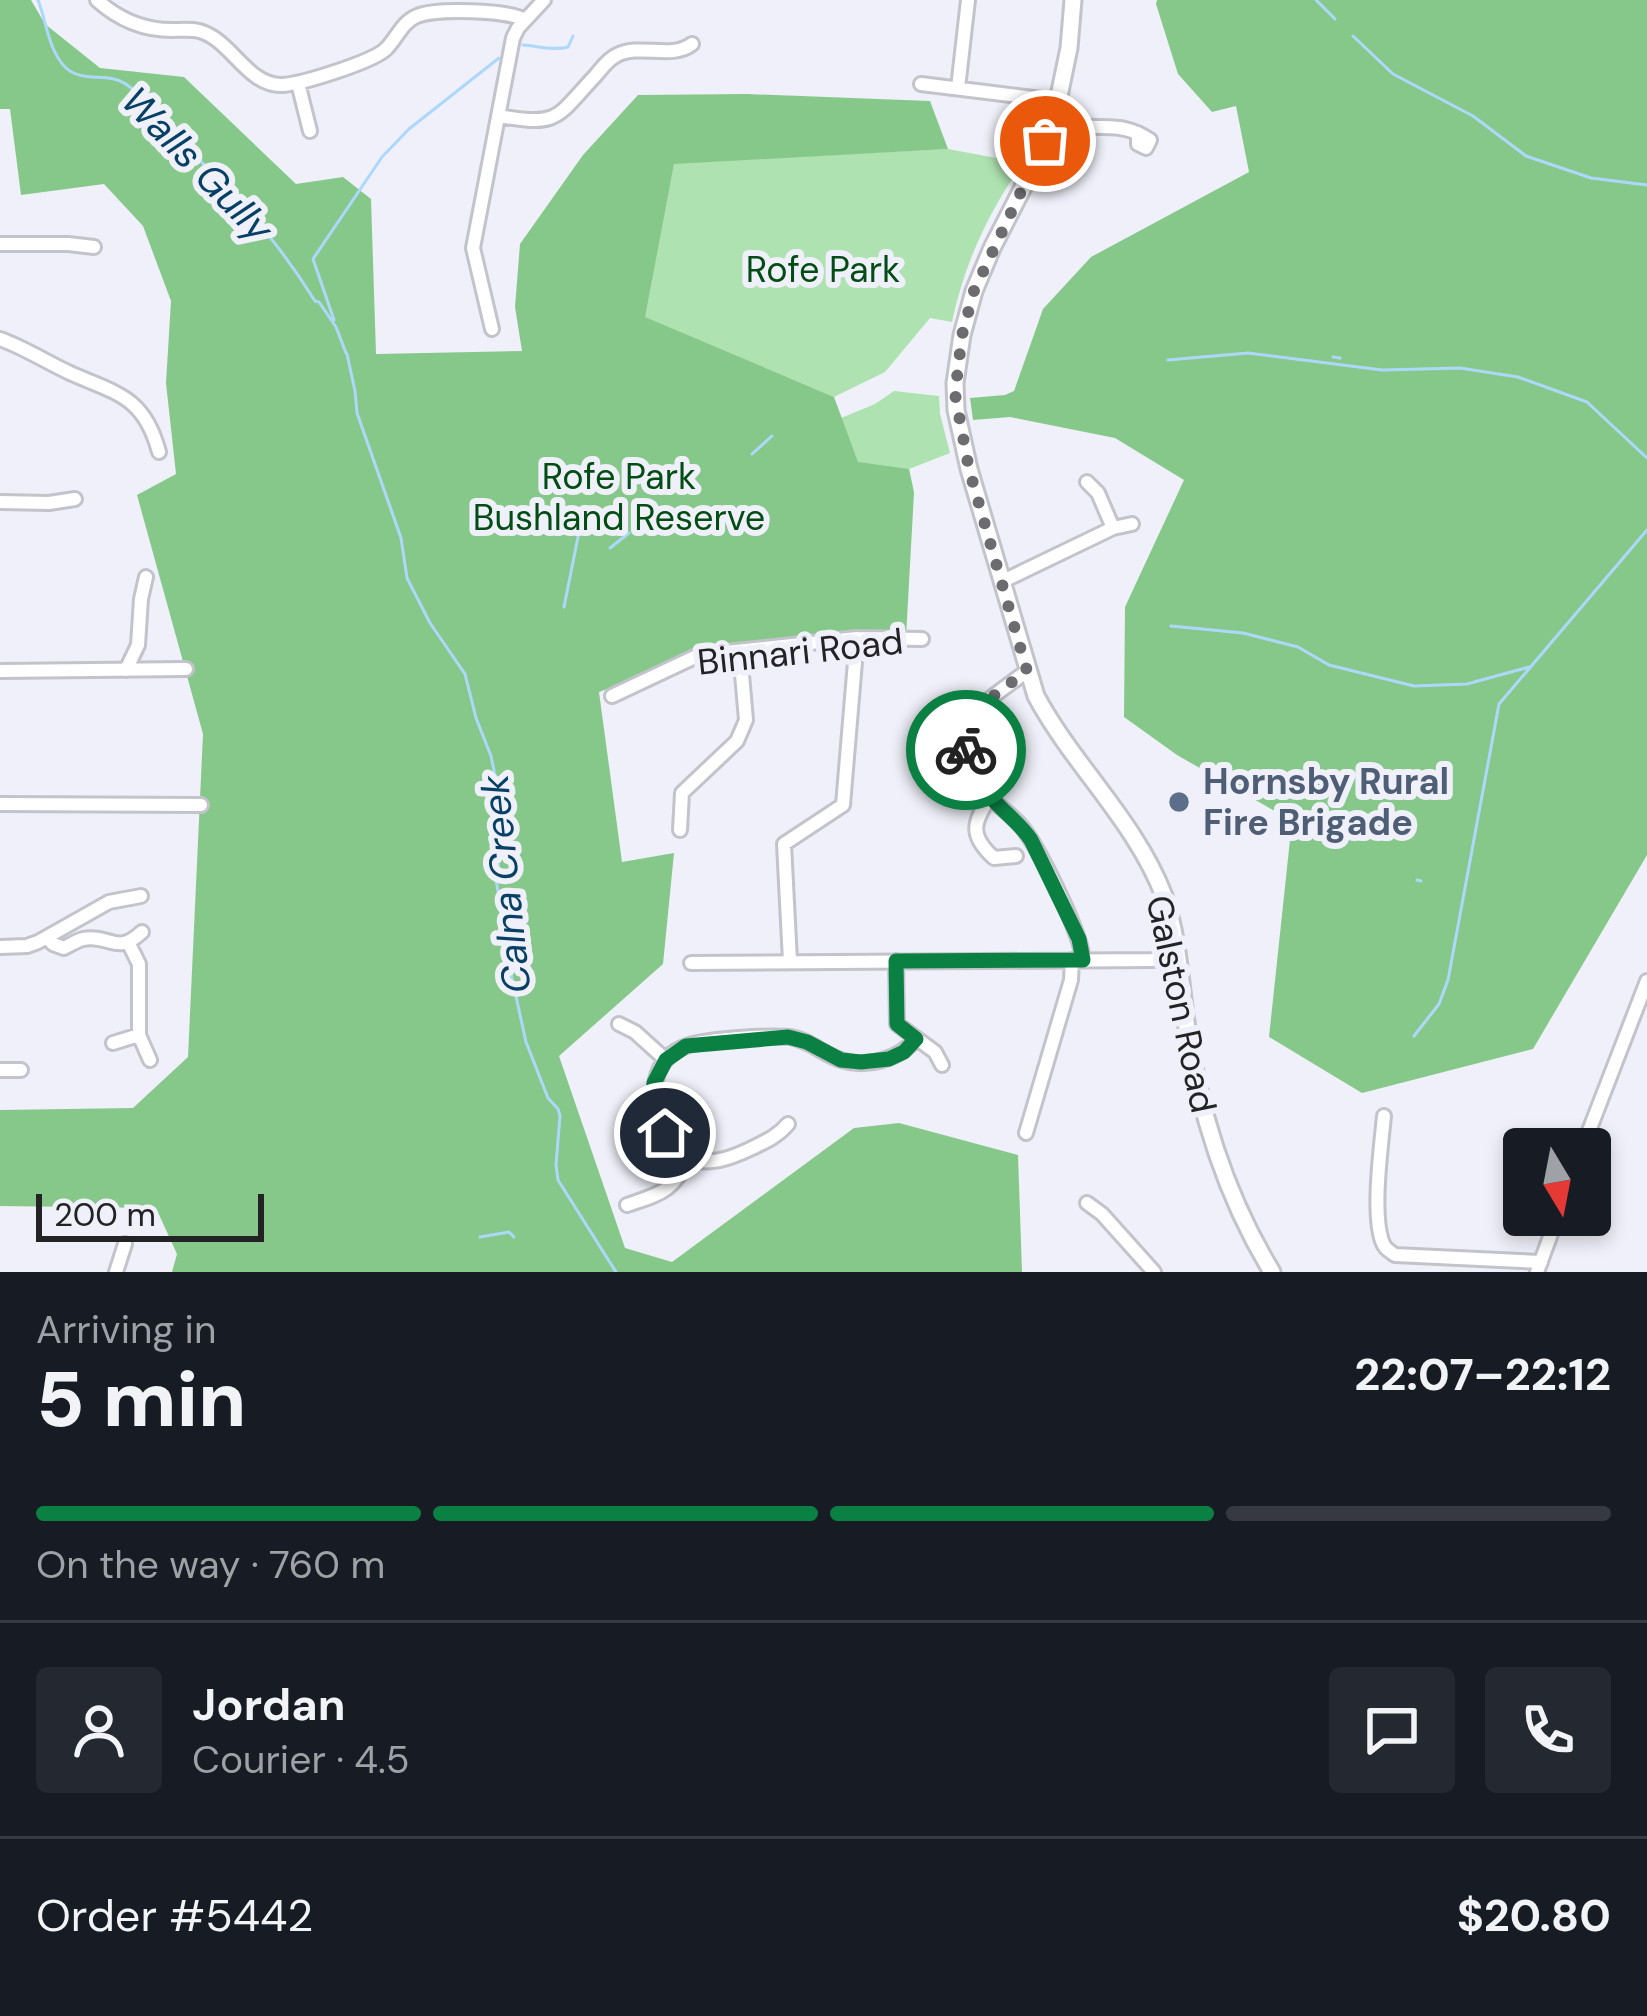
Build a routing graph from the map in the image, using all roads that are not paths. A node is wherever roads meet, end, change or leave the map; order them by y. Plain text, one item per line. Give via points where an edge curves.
1 (97, 0) edge
2 (544, 0) edge
3 (968, 0) edge
4 (1072, 0) edge
5 (477, 6) edge
6 (525, 20) junction
7 (692, 44) dead end
8 (298, 82) junction
9 (921, 84) dead end
10 (958, 88) junction
11 (1058, 101) junction
12 (498, 116) junction
13 (1052, 120) junction
14 (310, 131) dead end
15 (1138, 133) dead end
16 (0, 244) edge
17 (94, 247) dead end
18 (492, 329) dead end
19 (0, 339) edge
20 (172, 432) dead end
21 (1087, 482) dead end
22 (75, 500) dead end
23 (0, 502) edge
24 (1132, 524) dead end
25 (1113, 528) junction
26 (146, 577) dead end
27 (1001, 582) junction
28 (857, 638) junction
29 (922, 639) dead end
30 (740, 652) junction
31 (186, 669) dead end
32 (126, 670) junction
33 (0, 671) edge
34 (1027, 671) junction
35 (612, 696) dead end
36 (990, 797) junction
37 (0, 804) edge
38 (202, 805) dead end
39 (680, 830) dead end
40 (1016, 856) dead end
41 (141, 896) dead end
42 (142, 932) dead end
43 (47, 937) junction
44 (129, 944) junction
45 (0, 946) edge
46 (1178, 958) junction
47 (1078, 960) junction
48 (896, 961) junction
49 (790, 962) junction
50 (691, 963) dead end
51 (1647, 980) edge
52 (619, 1024) dead end
53 (139, 1035) junction
54 (916, 1039) junction
55 (112, 1043) dead end
56 (150, 1060) dead end
57 (666, 1060) junction
58 (942, 1065) dead end
59 (0, 1070) edge
60 (21, 1070) dead end
61 (1384, 1116) dead end
62 (788, 1124) dead end
63 (1590, 1128) edge
64 (1026, 1133) dead end
65 (688, 1158) junction
66 (1087, 1203) dead end
67 (627, 1205) dead end
68 (1550, 1236) edge
69 (125, 1244) dead end
70 (1539, 1267) edge
71 (116, 1272) edge
72 (1154, 1272) edge
73 (1271, 1272) edge

1 - 8 street via 140,26 207,34 267,82
2 - 6 street
3 - 10 street
4 - 11 main road, Galston Road
5 - 6 street
5 - 8 street via 418,15 374,58
6 - 12 street via 512,38
7 - 12 street via 618,54 550,119
8 - 14 street
9 - 10 street
10 - 11 street
11 - 13 main road, Galston Road
12 - 18 street via 473,248
13 - 15 street
13 - 27 main road, Galston Road via 985,262 957,367 959,426
16 - 17 street
19 - 20 street via 120,393 140,409 157,444
21 - 25 street
22 - 23 street
24 - 25 street
25 - 27 street
26 - 32 street via 138,645
27 - 34 main road, Galston Road
28 - 29 street, Binnari Road
28 - 30 street, Binnari Road
28 - 49 street via 843,805 784,844
30 - 35 street, Binnari Road via 699,655
30 - 39 street via 746,720 736,741 682,793
31 - 32 street
32 - 33 street
34 - 36 street via 964,734
34 - 46 main road, Galston Road via 1051,722 1156,877
36 - 40 street via 976,819 977,839 994,858
36 - 47 street via 1031,840 1079,939
37 - 38 street
41 - 43 street via 110,902
42 - 44 street
43 - 44 street via 64,948 81,939
43 - 45 street
44 - 53 street via 139,964
46 - 47 street
46 - 73 main road, Galston Road via 1214,1148
47 - 48 street
47 - 64 street
48 - 49 street
48 - 54 street via 897,1024
49 - 50 street
51 - 63 street
52 - 57 street
53 - 55 street
53 - 56 street
54 - 57 street via 875,1061 846,1062 777,1037 692,1044
54 - 58 street
57 - 65 street via 654,1107
59 - 60 street
61 - 70 street via 1384,1247 1395,1255
62 - 65 street via 731,1158
65 - 67 street via 671,1186
66 - 72 street
68 - 70 street
69 - 71 street

